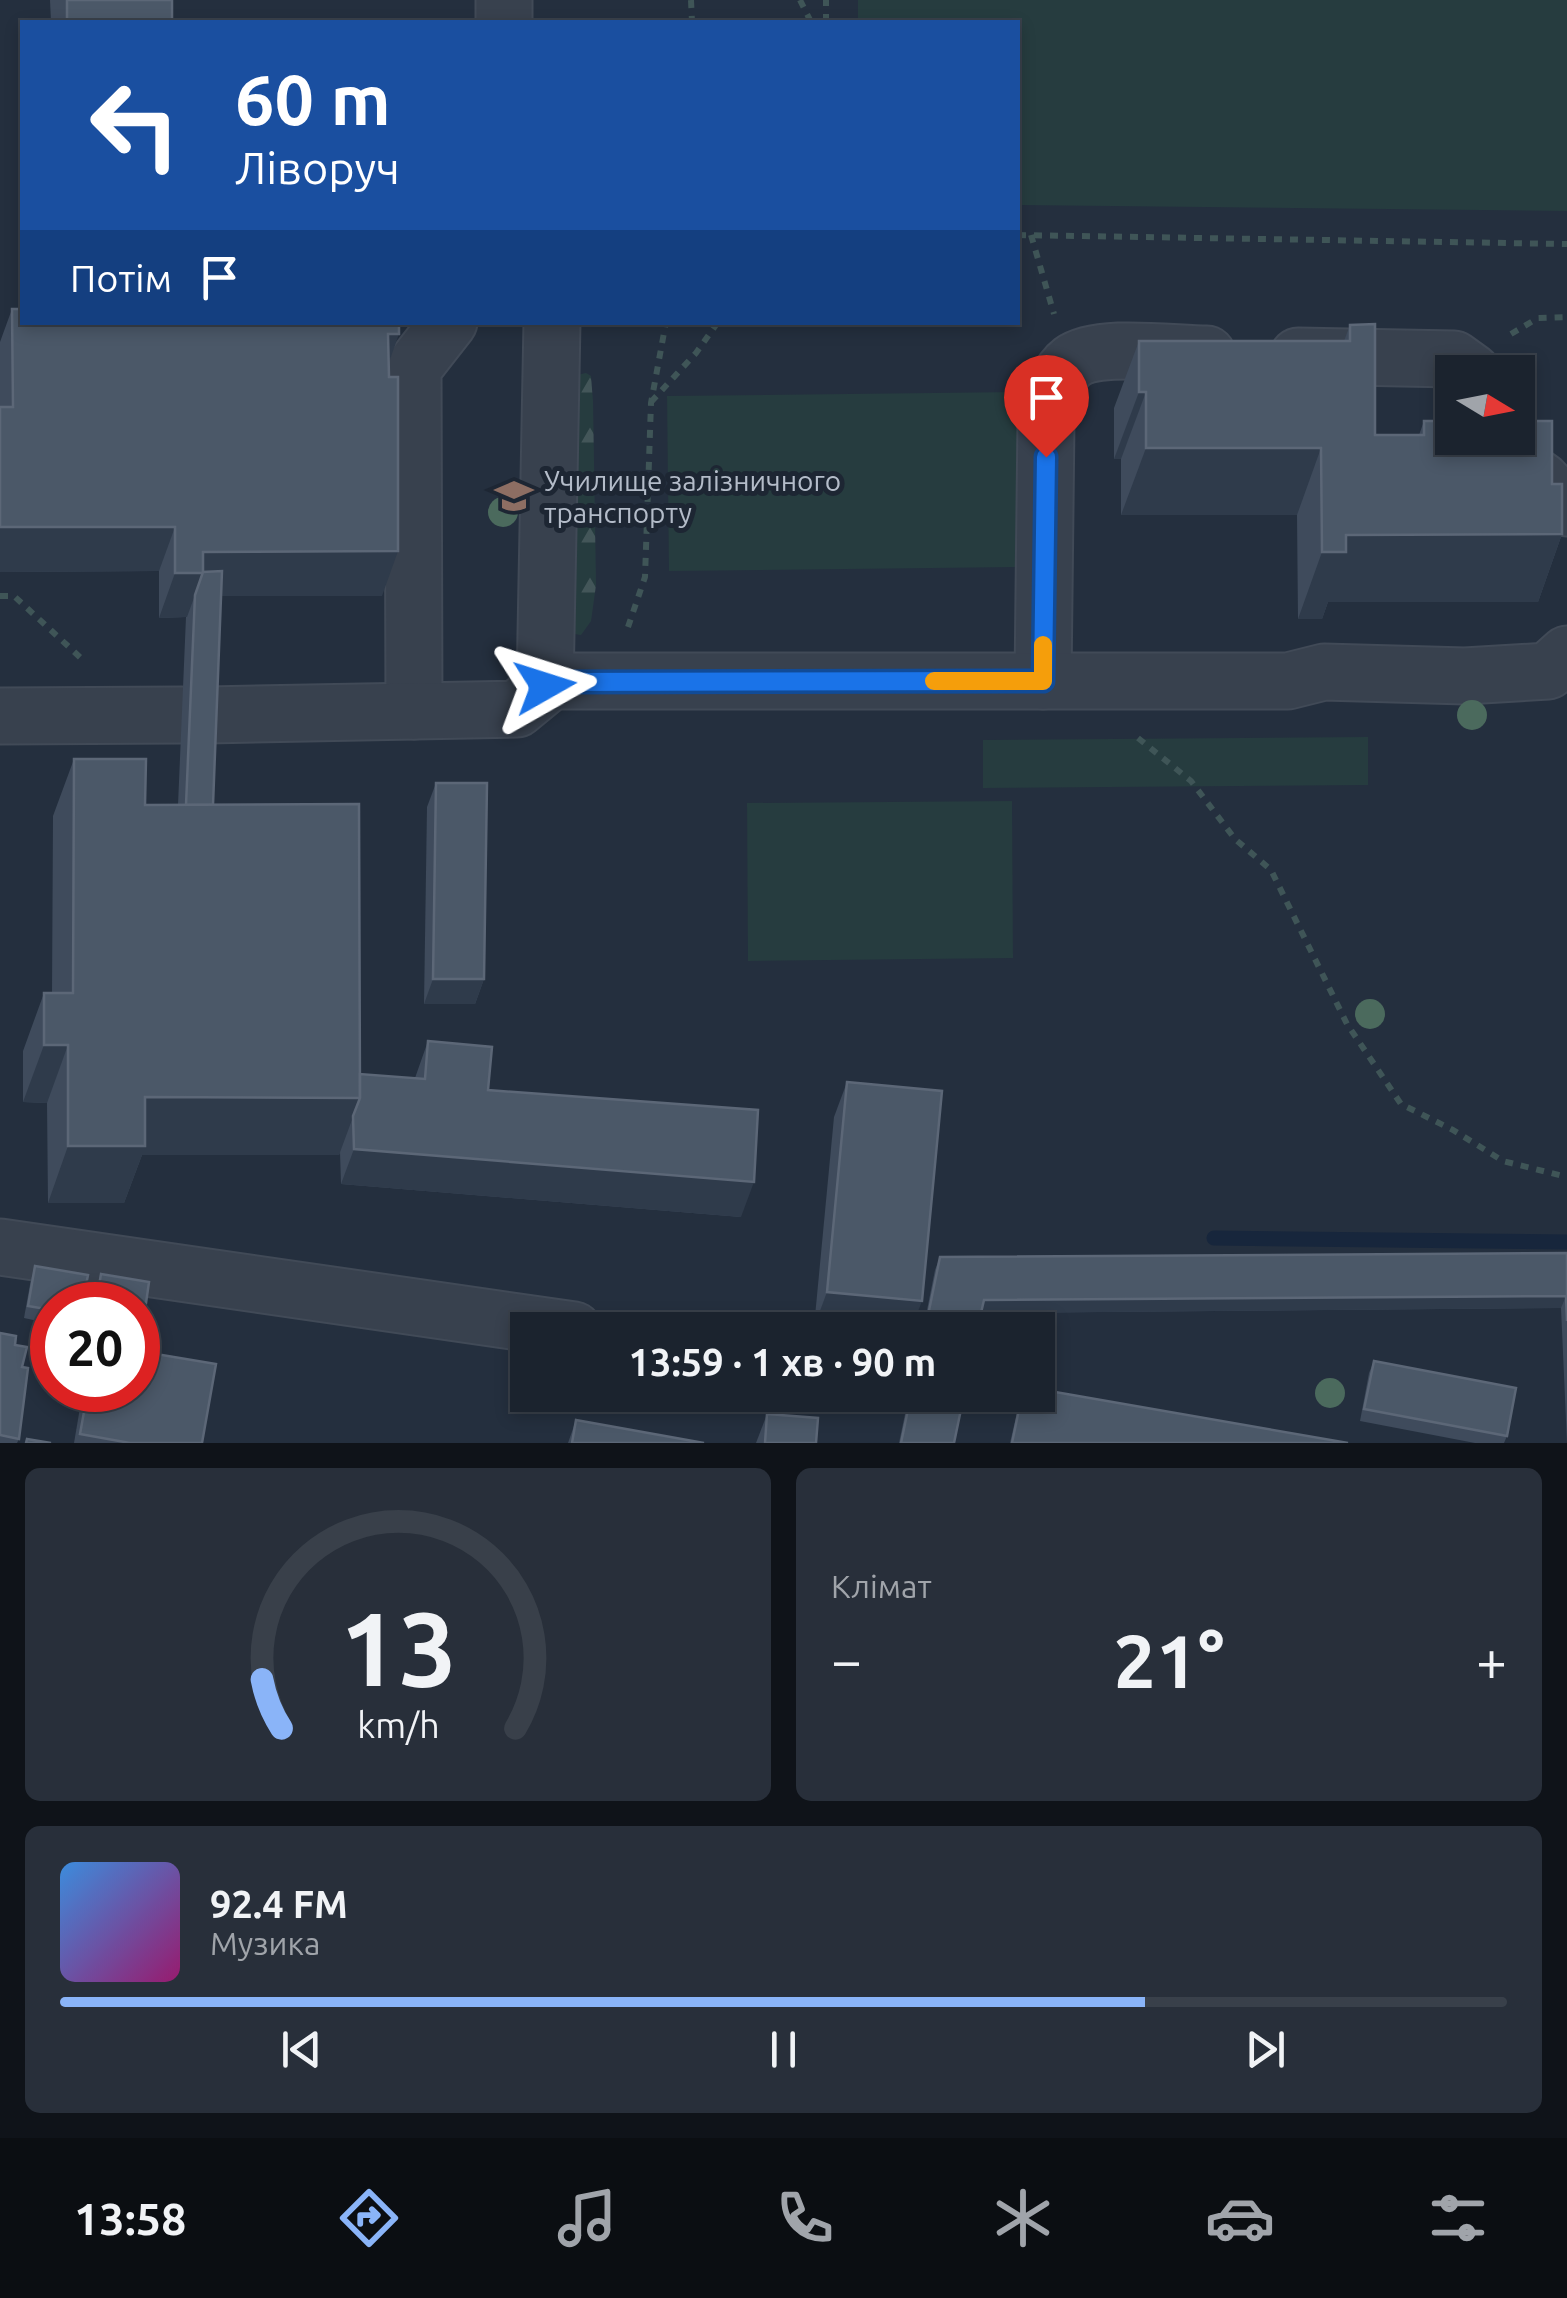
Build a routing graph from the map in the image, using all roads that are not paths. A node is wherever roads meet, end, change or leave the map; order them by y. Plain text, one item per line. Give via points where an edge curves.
1 (447, 325) edge
2 (552, 325) edge
3 (1435, 359) edge
4 (1507, 455) edge
5 (1567, 508) edge
6 (1567, 654) edge
7 (1043, 681) junction
8 (545, 686) junction
9 (414, 711) junction
10 (0, 716) edge
11 (0, 1246) edge
12 (510, 1321) edge

1 - 9 lane via 413,368
2 - 8 lane
3 - 7 lane via 1098,352 1071,363 1054,389 1046,420
4 - 5 lane
6 - 7 lane via 1548,672
7 - 8 lane
8 - 9 lane via 517,709
9 - 10 lane
11 - 12 lane

